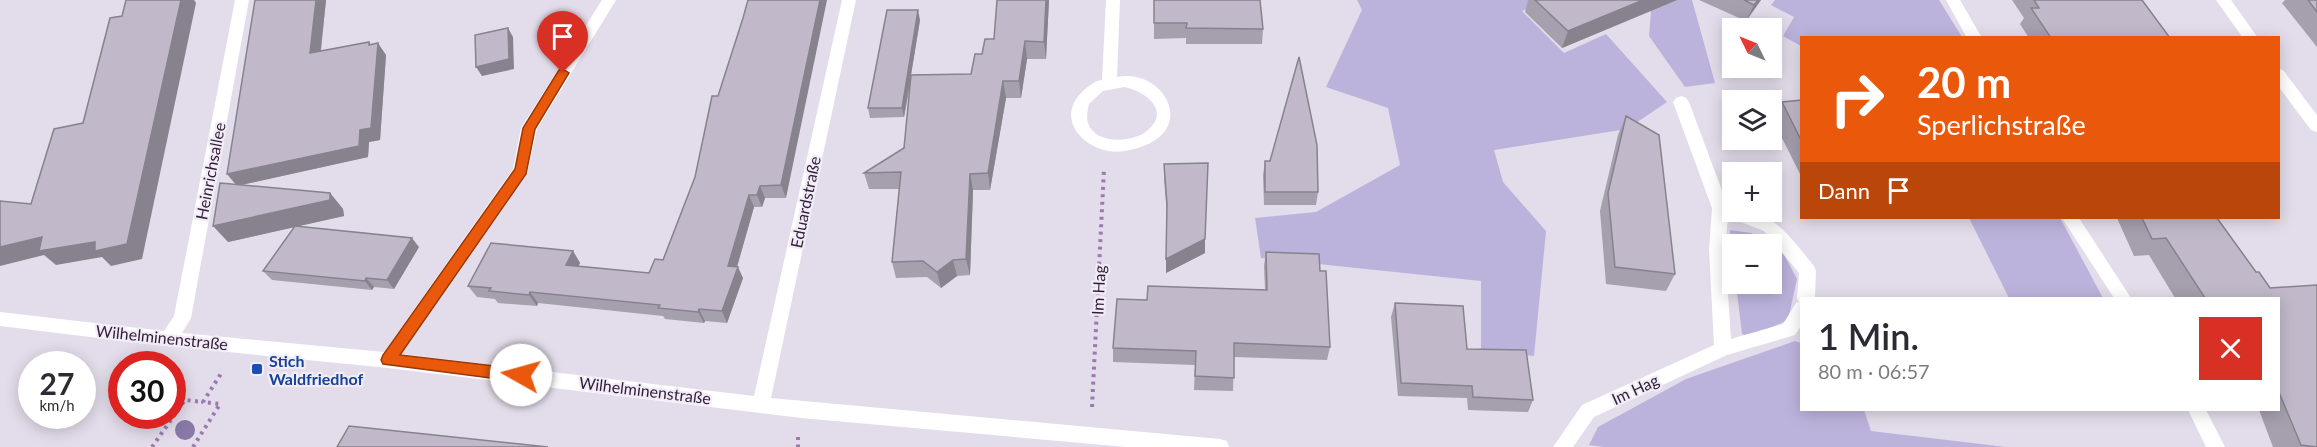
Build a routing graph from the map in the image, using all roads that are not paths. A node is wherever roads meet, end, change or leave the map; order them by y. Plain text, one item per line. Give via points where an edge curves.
1 (242, 0) edge
2 (609, 0) edge
3 (849, 0) edge
4 (1113, 0) edge
5 (1953, 0) edge
6 (2223, 0) edge
7 (1974, 36) edge
8 (2250, 36) edge
9 (2280, 78) edge
10 (1110, 82) junction
11 (1682, 102) dead end
12 (2317, 126) edge
13 (1720, 208) junction
14 (2071, 219) edge
15 (1806, 297) edge
16 (2122, 297) edge
17 (1800, 311) edge
18 (0, 319) edge
19 (168, 339) junction
20 (1723, 349) junction
21 (388, 360) junction
22 (761, 404) junction
23 (2198, 411) edge
24 (1220, 447) edge
25 (1562, 447) edge
26 (2216, 447) edge

1 - 19 street, Heinrichsallee via 182,318
2 - 21 street via 529,128 521,170
3 - 22 street, Eduardstraße
4 - 10 street
5 - 7 street
6 - 8 street
9 - 12 street
10 - 10 street via 1138,84 1160,98 1163,120 1148,139 1120,147 1105,144 1084,131 1078,122 1081,102 1098,86
11 - 13 street
13 - 15 street via 1770,226 1808,271
13 - 20 street via 1717,250
14 - 16 street
17 - 20 street, Im Hag via 1789,330
18 - 19 street, Wilhelminenstraße
19 - 21 street, Wilhelminenstraße
20 - 25 street, Im Hag via 1588,411
21 - 22 street, Wilhelminenstraße
22 - 24 street, Wilhelminenstraße
23 - 26 street

